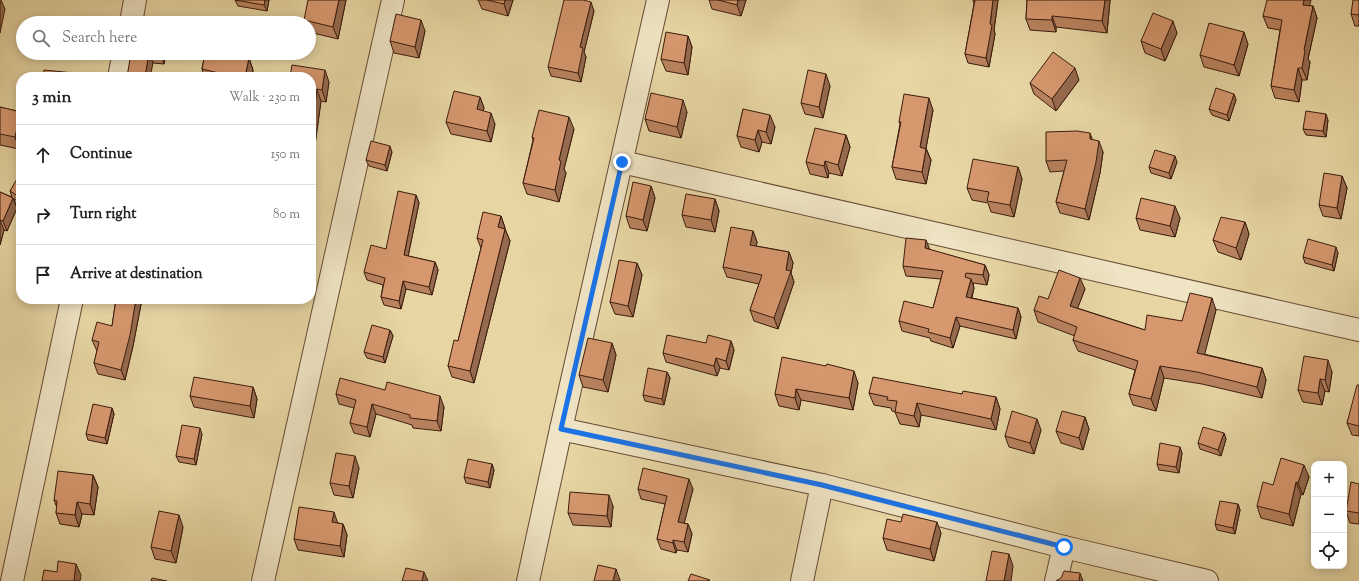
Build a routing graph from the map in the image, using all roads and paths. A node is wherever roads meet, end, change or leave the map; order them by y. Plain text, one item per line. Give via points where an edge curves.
1 (135, 0) edge
2 (393, 0) edge
3 (658, 0) edge
4 (132, 16) edge
5 (123, 60) edge
6 (120, 72) edge
7 (622, 162) junction
8 (71, 304) edge
9 (1359, 330) edge
10 (561, 429) junction
11 (822, 485) junction
12 (1064, 547) junction
13 (12, 581) edge
14 (263, 581) edge
15 (528, 581) edge
16 (802, 581) edge
17 (1056, 581) edge
18 (1207, 581) edge

1 - 4 street
2 - 14 street
3 - 7 street
5 - 6 street
7 - 9 street
7 - 10 street
8 - 13 street
10 - 11 street
10 - 15 street
11 - 12 street
11 - 16 street
12 - 17 street
12 - 18 street

